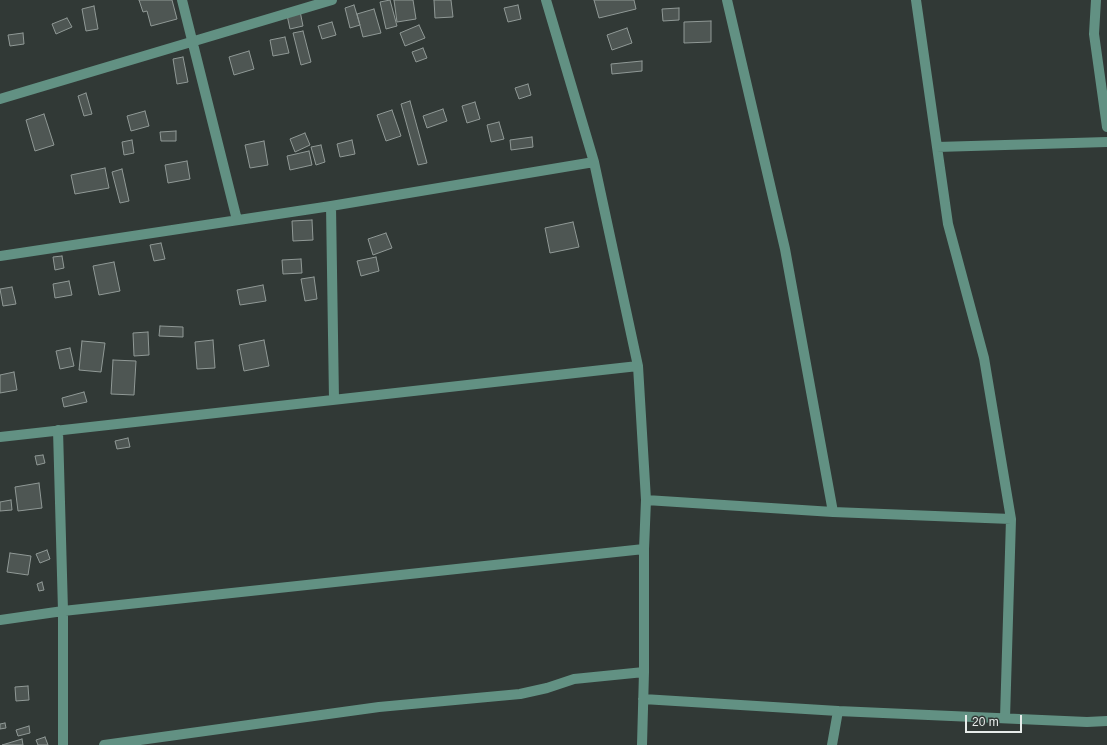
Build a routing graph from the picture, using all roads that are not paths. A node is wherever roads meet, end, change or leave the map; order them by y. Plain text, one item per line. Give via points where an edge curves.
1 (182, 0) edge
2 (332, 0) edge
3 (546, 0) edge
4 (728, 0) edge
5 (916, 0) edge
6 (1096, 0) edge
7 (192, 41) junction
8 (0, 100) edge
9 (1107, 127) edge
10 (1107, 142) edge
11 (937, 147) junction
12 (594, 162) junction
13 (331, 206) junction
14 (237, 220) junction
15 (0, 256) edge
16 (638, 366) junction
17 (334, 400) junction
18 (58, 430) junction
19 (0, 437) edge
20 (646, 500) junction
21 (833, 512) junction
22 (1011, 519) junction
23 (644, 548) junction
24 (63, 611) junction
25 (0, 620) edge
26 (644, 672) junction
27 (643, 699) junction
28 (838, 711) junction
29 (1005, 718) junction
30 (1107, 721) edge
31 (63, 745) edge
32 (104, 745) edge
33 (642, 745) edge
34 (832, 745) edge

1 - 7 street
2 - 7 street
3 - 12 street
4 - 21 street via 785,249
5 - 11 street
6 - 9 street via 1094,34
7 - 8 street
7 - 14 street
10 - 11 street
11 - 22 street via 948,224 984,358
12 - 13 street
12 - 16 street
13 - 14 street
13 - 17 street
14 - 15 street
16 - 17 street
16 - 20 street
17 - 18 street
18 - 19 street
18 - 24 street
20 - 21 street
20 - 23 street
21 - 22 street
22 - 29 street
23 - 24 street
23 - 26 street
24 - 25 street
24 - 31 street
26 - 27 street
26 - 32 street via 574,679 520,694 379,708
27 - 28 street
27 - 33 street
28 - 29 street
28 - 34 street
29 - 30 street

